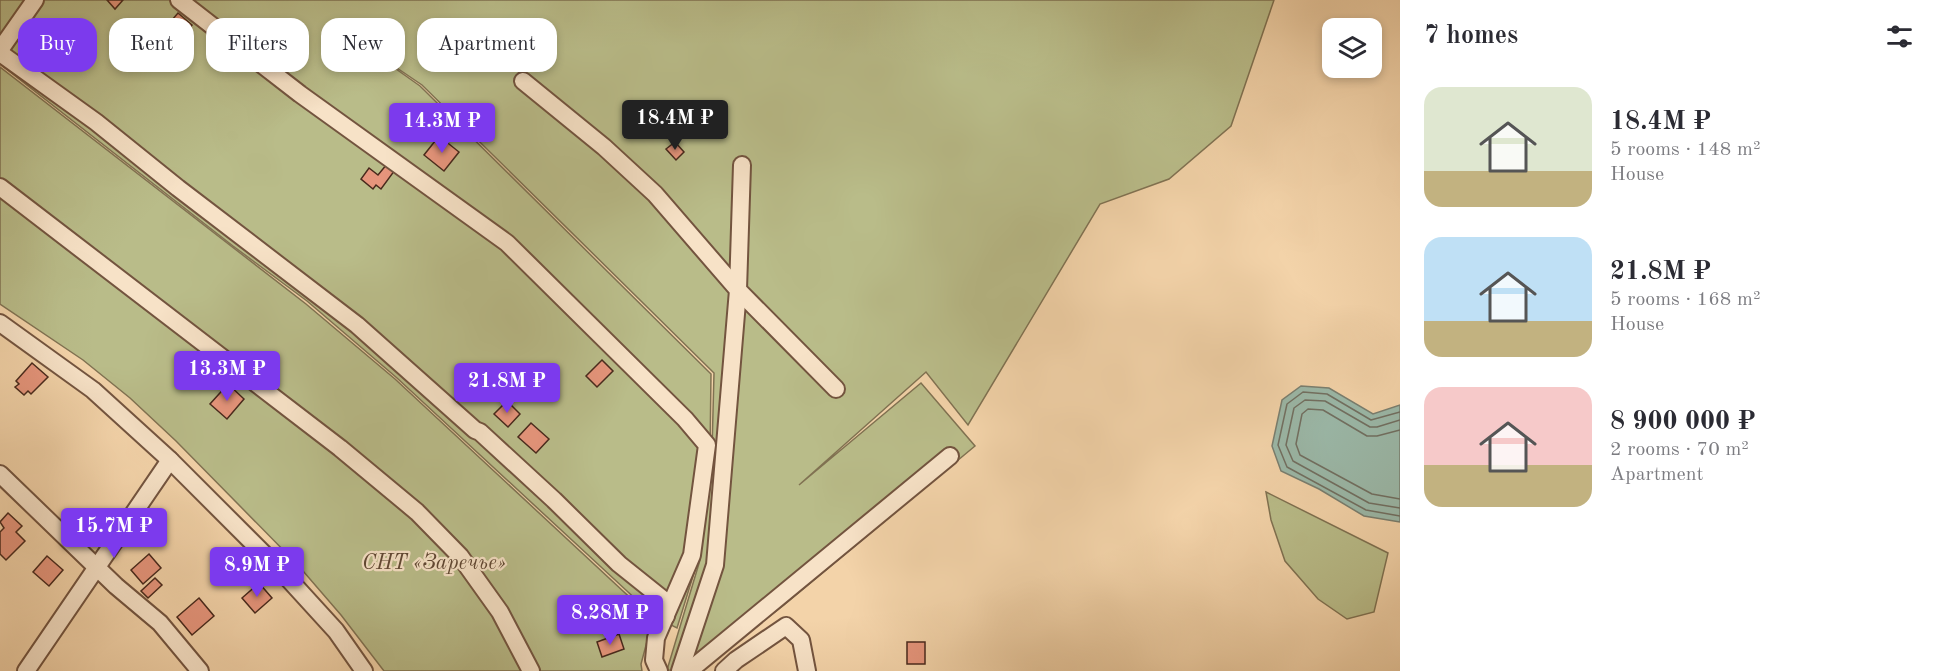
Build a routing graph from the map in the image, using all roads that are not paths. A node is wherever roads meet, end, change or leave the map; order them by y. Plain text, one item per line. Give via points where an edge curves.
1 (35, 0) edge
2 (179, 0) edge
3 (0, 52) edge
4 (523, 81) dead end
5 (742, 165) dead end
6 (0, 187) edge
7 (738, 290) junction
8 (0, 323) edge
9 (836, 389) dead end
10 (950, 456) dead end
11 (170, 460) junction
12 (0, 474) edge
13 (97, 567) junction
14 (666, 618) junction
15 (26, 671) edge
16 (200, 671) edge
17 (364, 671) edge
18 (531, 671) edge
19 (659, 671) edge
20 (680, 671) edge
21 (689, 671) edge
22 (724, 671) edge
23 (807, 671) edge

1 - 3 street
2 - 14 street via 300,94 507,243 707,445 692,555
3 - 14 street via 96,122 391,353 619,564 664,600
4 - 7 street via 655,194
5 - 7 street
6 - 18 street via 340,448 417,512 460,556 500,612
7 - 9 street
7 - 20 street via 715,565
8 - 11 street via 93,390
10 - 21 street
11 - 13 street
11 - 17 street via 284,574 336,631
12 - 13 street
13 - 15 street
13 - 16 street via 160,623
14 - 19 street via 656,638 654,660
22 - 23 street via 786,626 801,640

